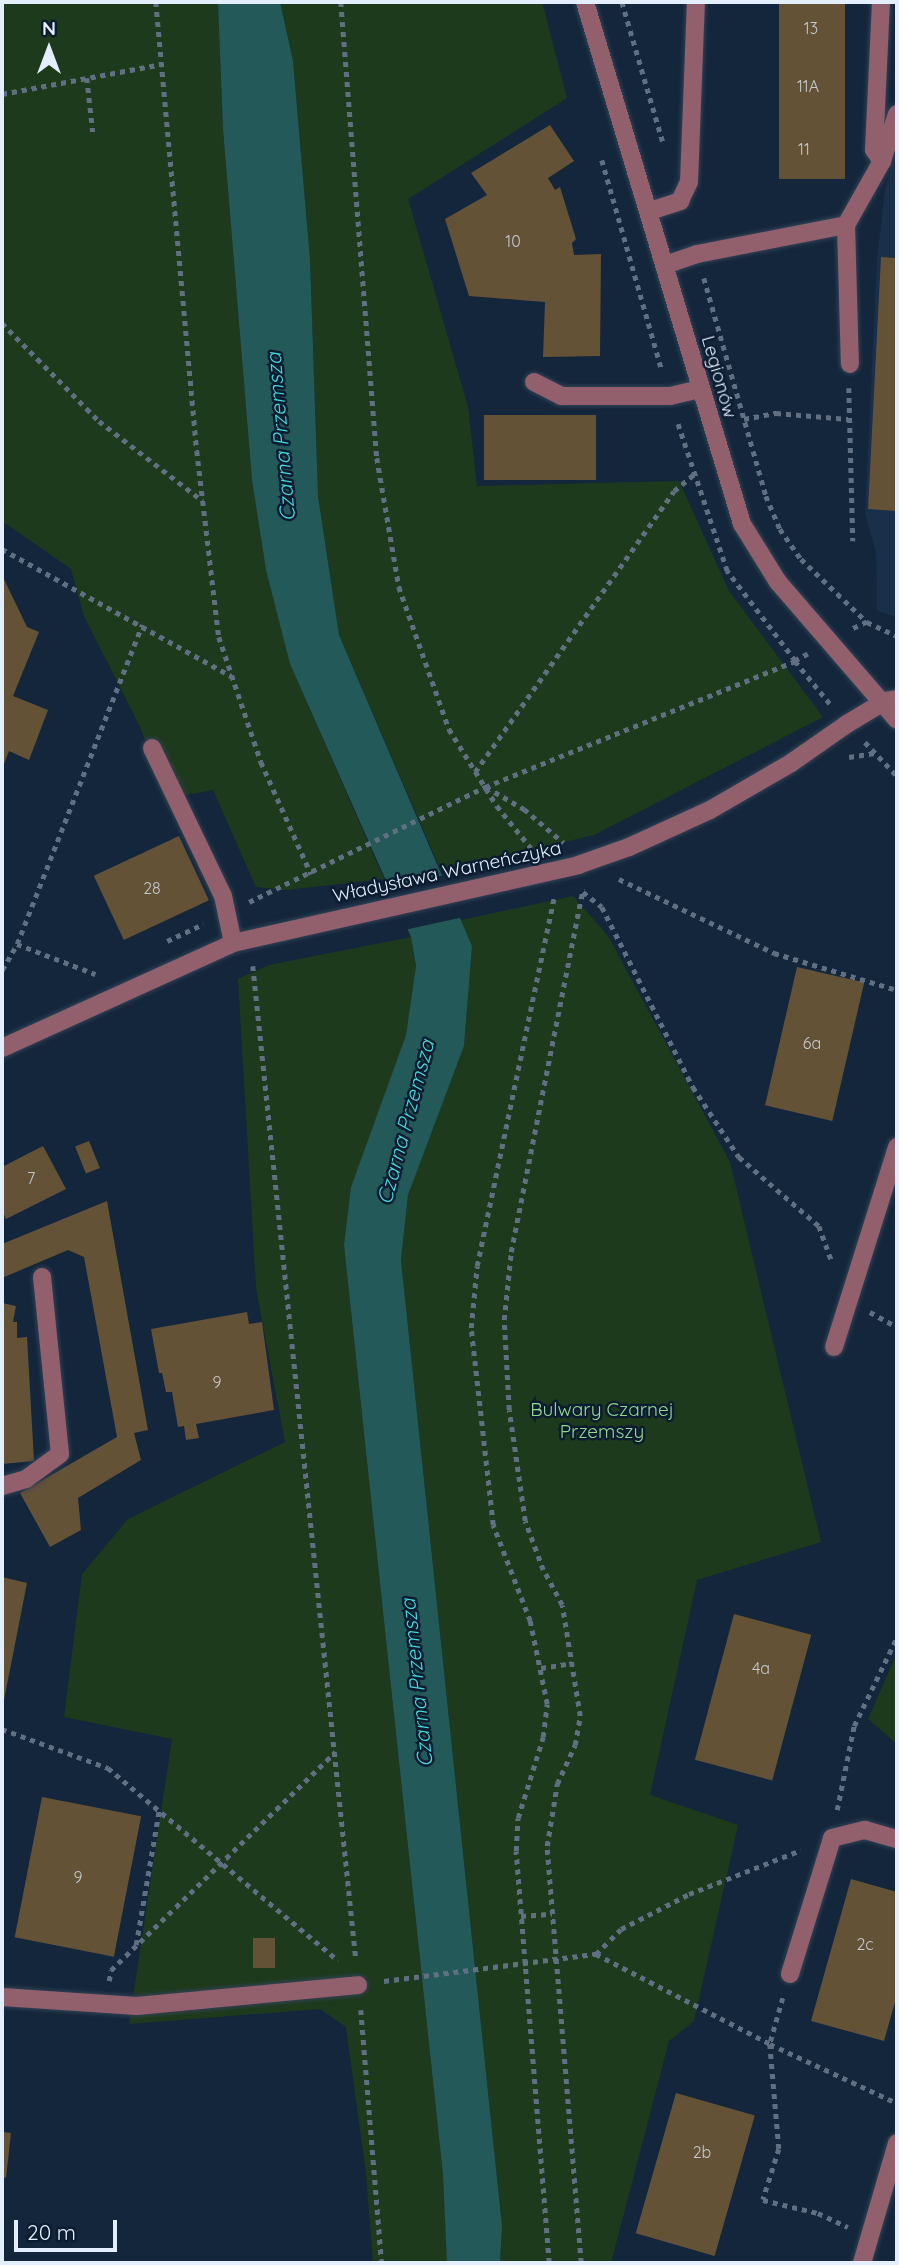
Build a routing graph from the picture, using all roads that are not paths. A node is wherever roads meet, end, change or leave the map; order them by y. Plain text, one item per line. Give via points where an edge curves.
1 (585, 2) edge
2 (696, 2) edge
3 (881, 2) edge
4 (897, 114) edge
5 (882, 162) junction
6 (649, 211) junction
7 (846, 225) junction
8 (665, 265) junction
9 (850, 364) road end
10 (534, 382) dead end
11 (701, 389) junction
12 (891, 700) edge
13 (897, 720) edge
14 (152, 748) dead end
15 (233, 943) junction
16 (2, 1048) edge
17 (897, 1147) edge
18 (42, 1277) dead end
19 (834, 1347) dead end
20 (2, 1486) edge
21 (897, 1839) edge
22 (790, 1973) road end
23 (358, 1985) road end
24 (2, 1997) edge
25 (897, 2143) edge
26 (862, 2263) edge

1 - 6 street, Legionów
2 - 6 street via 689,182 680,201
3 - 5 street via 874,150
4 - 5 street
5 - 7 street
6 - 8 street, Legionów
7 - 8 street via 697,254
7 - 9 street
8 - 11 street, Legionów
10 - 11 street via 561,396 670,396
11 - 12 street, Legionów via 742,524 778,582
12 - 13 street, Legionów
12 - 15 street, Władysława Warneńczyka via 710,810 629,847 525,877
14 - 15 street via 228,912
15 - 16 street, Władysława Warneńczyka
17 - 19 street
18 - 20 street via 60,1454 26,1479
21 - 22 street via 865,1830 832,1838
23 - 24 street via 106,2006
25 - 26 street

